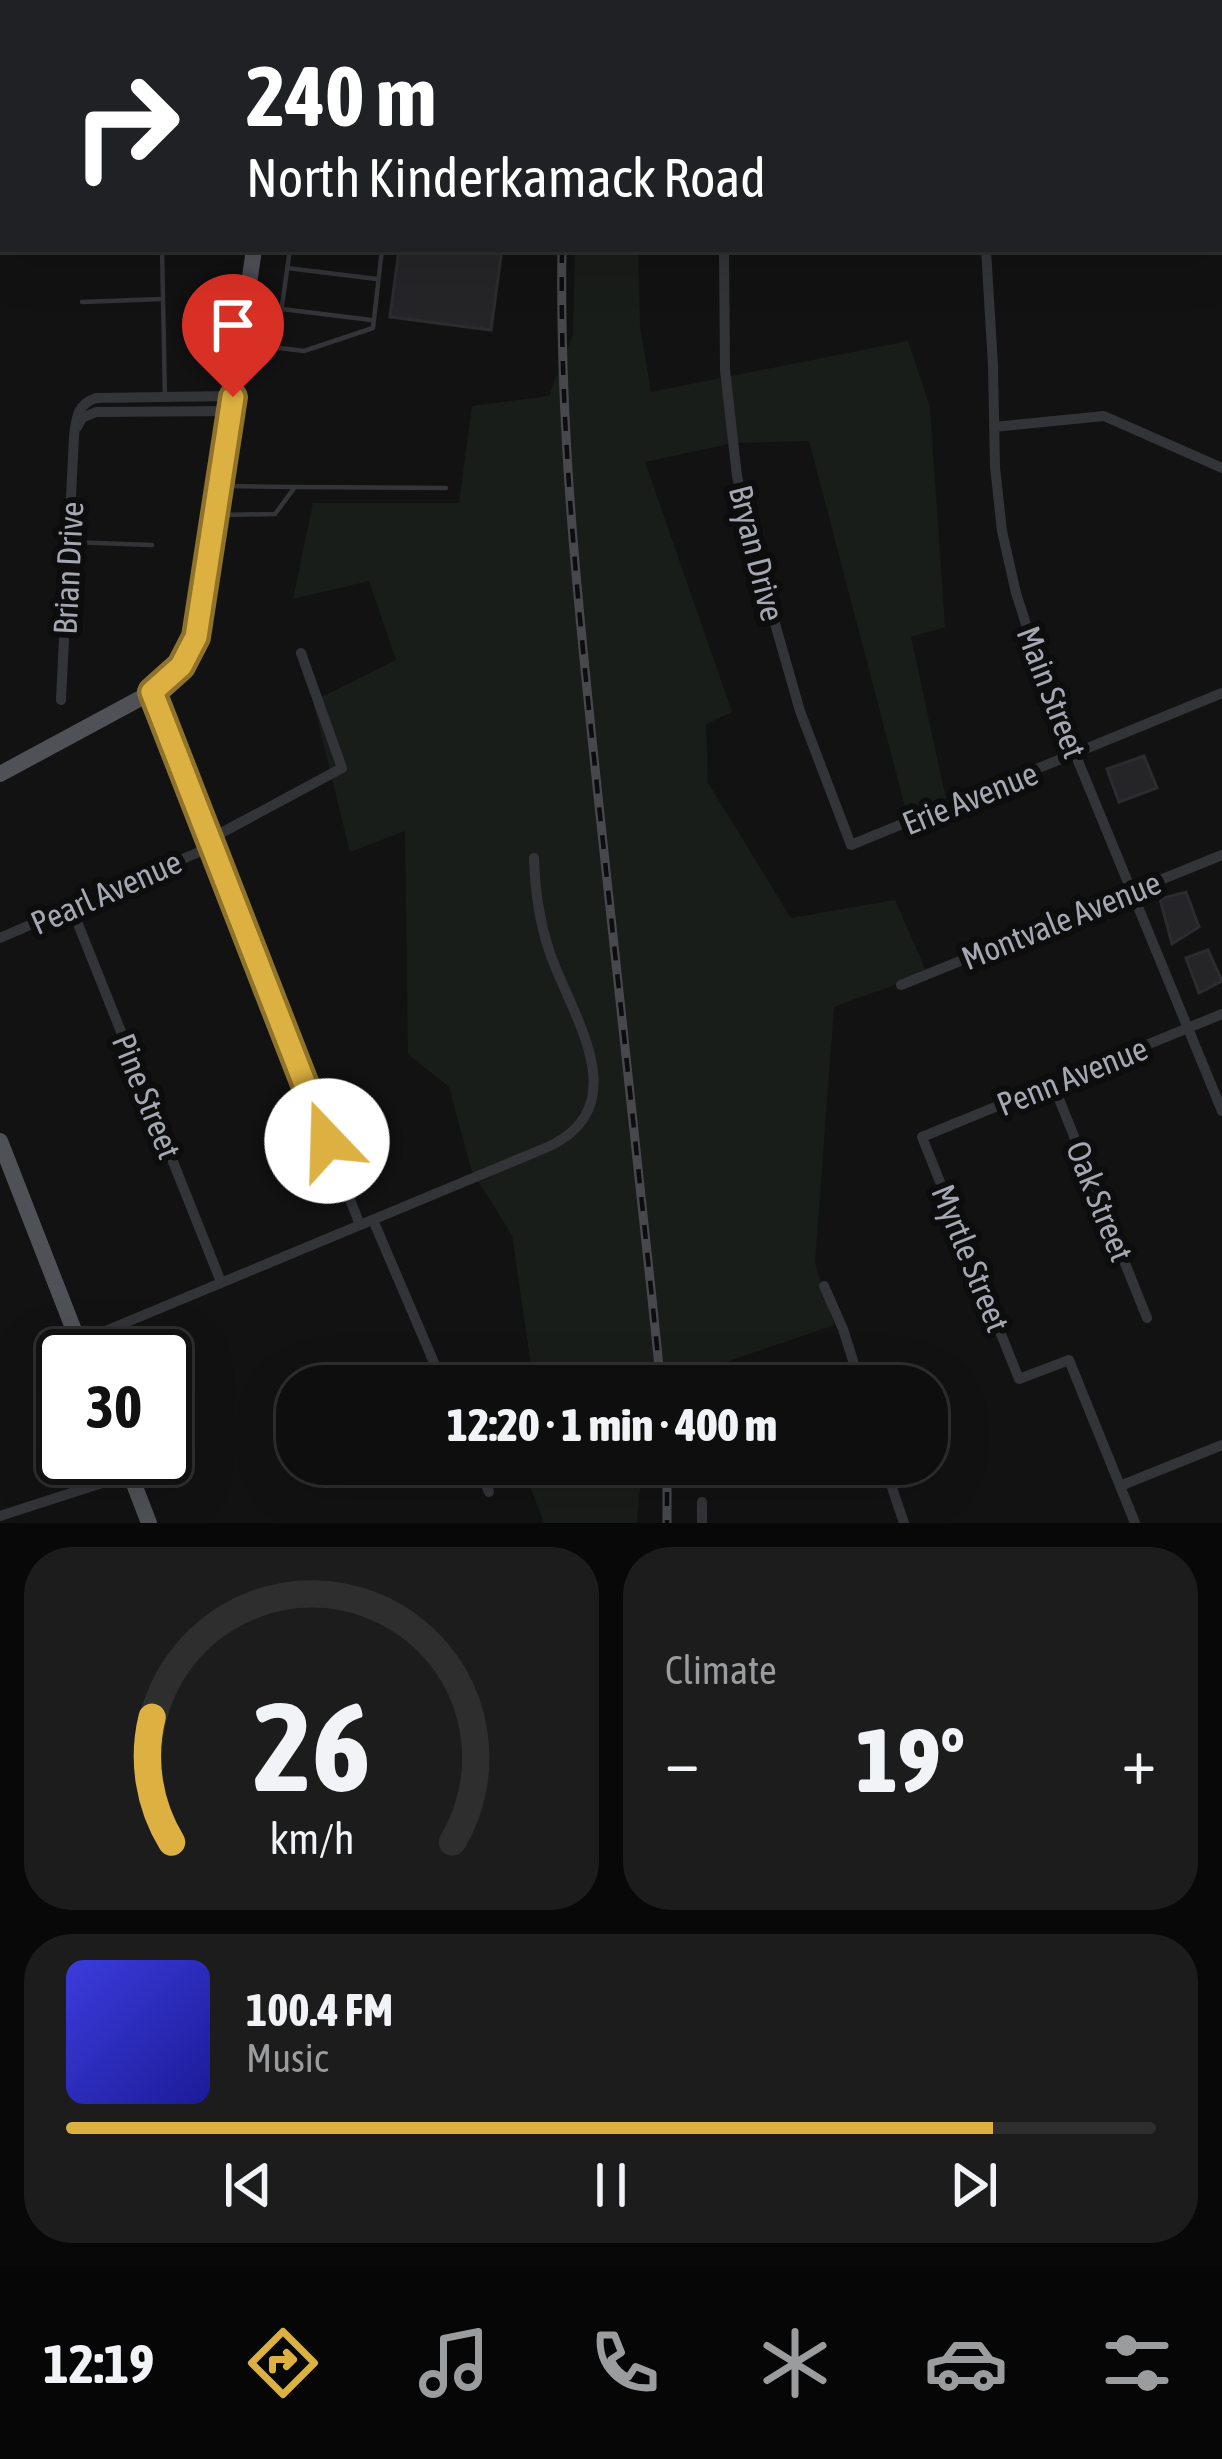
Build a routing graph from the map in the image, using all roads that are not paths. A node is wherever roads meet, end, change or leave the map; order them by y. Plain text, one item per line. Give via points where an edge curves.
1 (162, 252) edge
2 (254, 252) edge
3 (290, 252) edge
4 (382, 252) edge
5 (724, 252) edge
6 (986, 252) edge
7 (287, 268) junction
8 (379, 279) junction
9 (162, 299) junction
10 (82, 302) dead end
11 (281, 309) junction
12 (374, 320) junction
13 (241, 343) junction
14 (276, 348) junction
15 (165, 398) junction
16 (232, 404) junction
17 (994, 427) junction
18 (74, 436) junction
19 (1222, 468) edge
20 (219, 487) junction
21 (295, 487) junction
22 (446, 488) dead end
23 (215, 515) junction
24 (69, 542) junction
25 (152, 545) dead end
26 (301, 653) dead end
27 (152, 692) junction
28 (1222, 693) edge
29 (62, 700) dead end
30 (1076, 755) junction
31 (0, 774) edge
32 (211, 843) junction
33 (851, 845) joint
34 (1222, 855) edge
35 (534, 858) dead end
36 (1132, 892) junction
37 (72, 909) junction
38 (0, 938) edge
39 (901, 985) dead end
40 (1222, 1015) edge
41 (1188, 1028) junction
42 (1053, 1084) junction
43 (1222, 1111) edge
44 (922, 1137) joint
45 (0, 1141) edge
46 (373, 1220) junction
47 (360, 1225) junction
48 (221, 1282) junction
49 (824, 1286) dead end
50 (1148, 1318) dead end
51 (73, 1329) edge
52 (123, 1329) edge
53 (435, 1365) edge
54 (854, 1365) edge
55 (1222, 1445) edge
56 (79, 1485) edge
57 (134, 1485) edge
58 (486, 1485) edge
59 (891, 1485) edge
60 (1120, 1486) junction
61 (489, 1492) dead end
62 (702, 1502) dead end
63 (0, 1516) edge
64 (149, 1523) edge
65 (702, 1523) edge
66 (904, 1523) edge
67 (1135, 1523) edge

1 - 9 lane
2 - 13 main road
3 - 7 lane
4 - 8 lane
5 - 33 street, Bryan Drive via 736,476 800,712
6 - 17 street, Main Street
7 - 8 lane
7 - 11 lane
8 - 12 lane
9 - 10 lane
9 - 15 lane
11 - 12 lane
11 - 14 lane
12 - 14 lane via 373,328 304,352
13 - 14 lane
13 - 16 main road
15 - 16 street
15 - 18 street via 89,400
16 - 18 street via 96,412 82,418
16 - 20 main road
17 - 19 street via 1104,416
17 - 30 street, Main Street via 1016,593
18 - 24 street, Brian Drive
20 - 21 lane
20 - 23 main road
21 - 22 lane
21 - 23 lane via 275,514
23 - 27 main road via 196,637 181,666
24 - 25 lane
24 - 29 street, Brian Drive
26 - 32 street, Pearl Avenue via 342,768
27 - 31 main road
27 - 32 street
28 - 30 street, Erie Avenue
30 - 33 street, Erie Avenue
30 - 36 street, Main Street
32 - 37 street, Pearl Avenue
32 - 47 street
34 - 36 street, Montvale Avenue
35 - 46 street via 549,952 594,1067 590,1105 558,1142
36 - 39 street, Montvale Avenue
36 - 41 street, Main Street
37 - 38 street, Pearl Avenue
37 - 48 street, Pine Street
40 - 41 street, Penn Avenue
41 - 42 street, Penn Avenue
41 - 43 street, Main Street
42 - 44 street, Penn Avenue
42 - 50 street, Oak Street
44 - 60 street, Myrtle Street via 1019,1379 1069,1360
45 - 51 main road
46 - 47 street
46 - 53 street
47 - 48 street
48 - 52 street
49 - 54 street
55 - 60 street
56 - 63 street
57 - 64 main road
58 - 61 street
59 - 66 street
60 - 67 street
62 - 65 street

